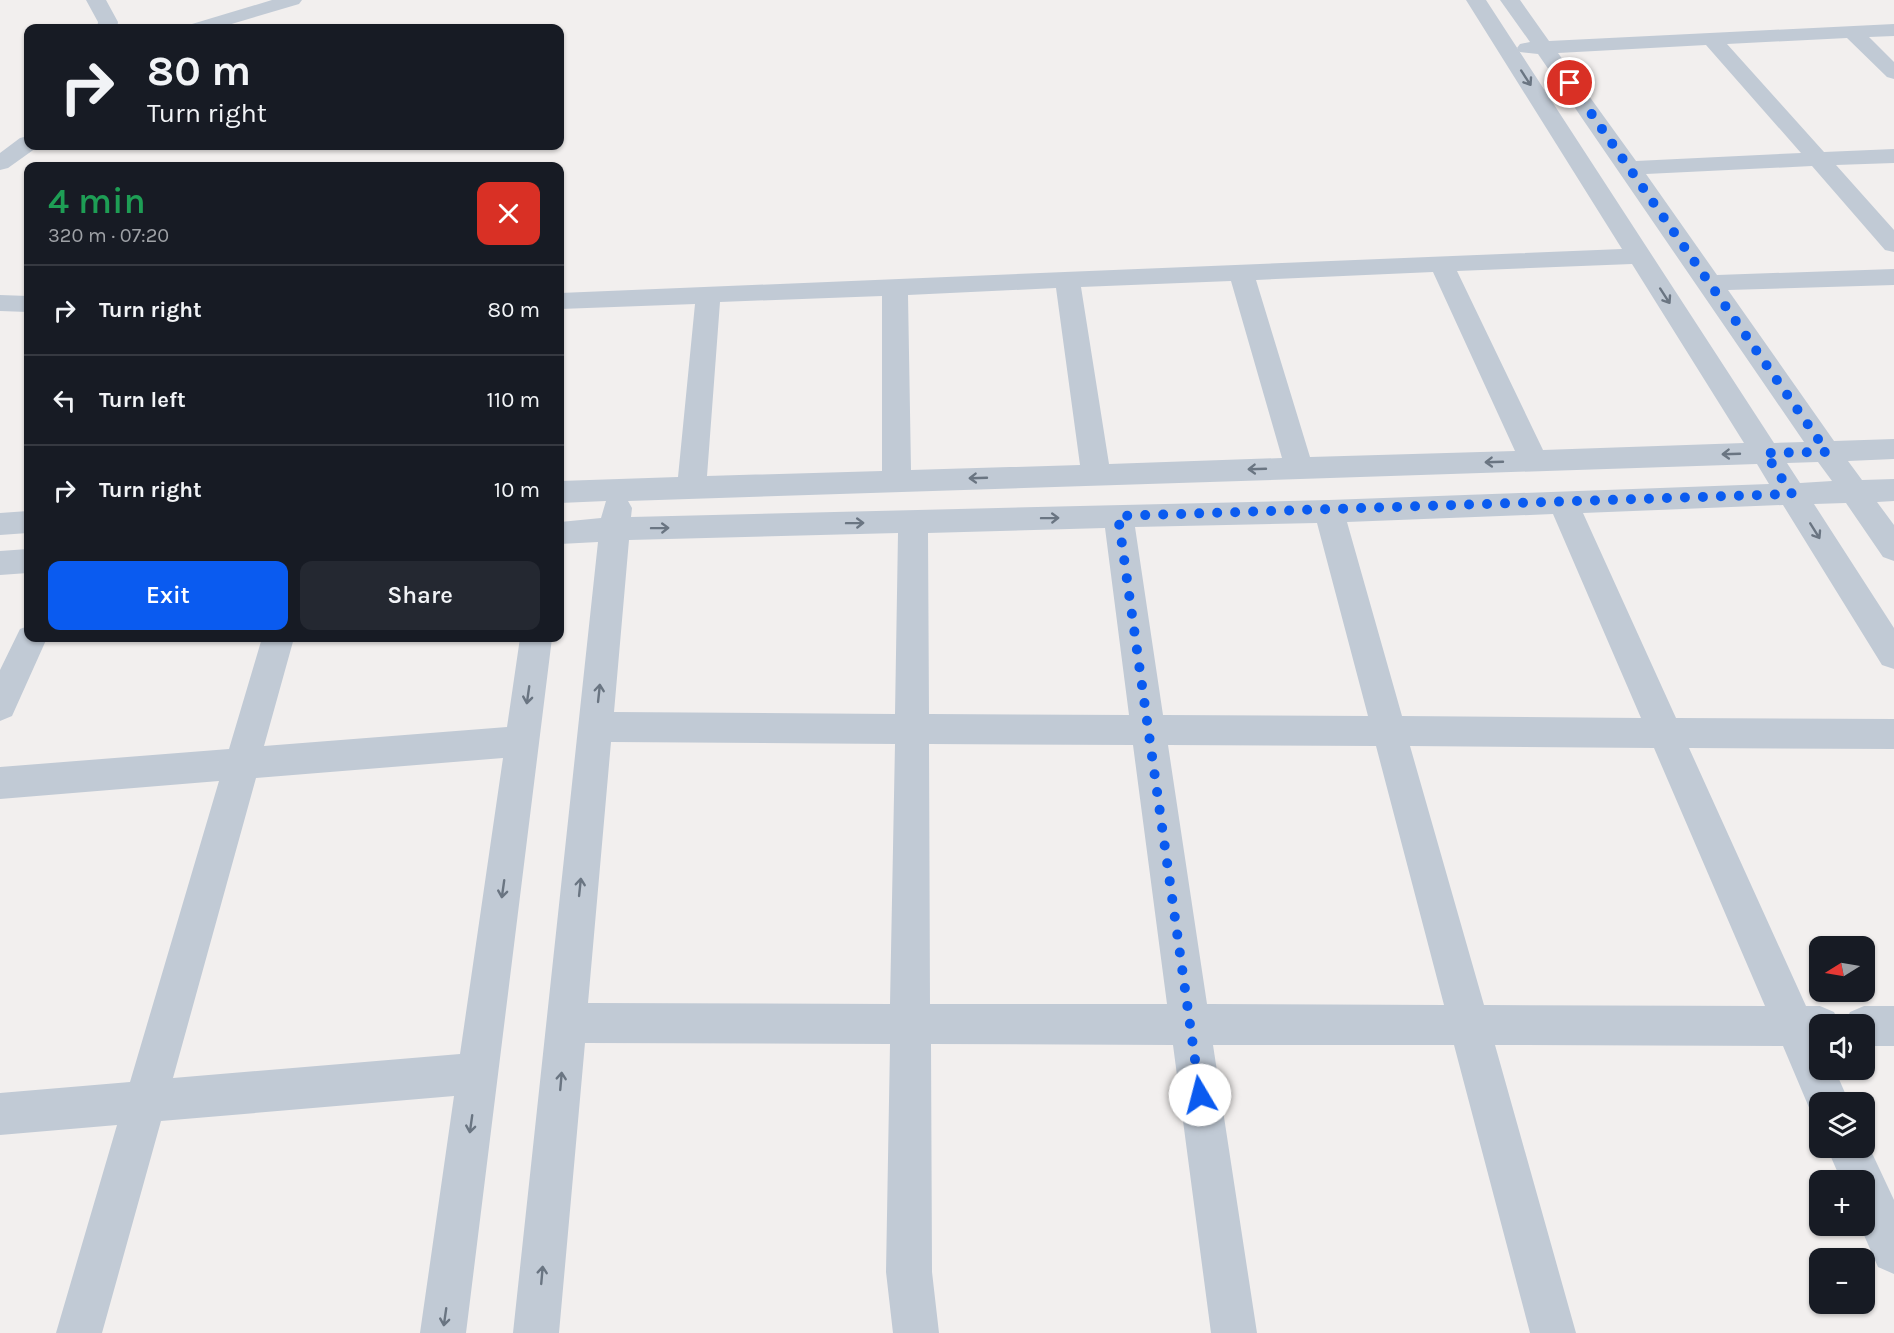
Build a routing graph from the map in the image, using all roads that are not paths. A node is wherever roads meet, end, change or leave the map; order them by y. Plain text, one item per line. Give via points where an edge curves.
1 (96, 0) edge
2 (292, 0) edge
3 (1476, 0) edge
4 (1510, 0) edge
5 (108, 24) edge
6 (212, 24) edge
7 (1894, 30) edge
8 (1852, 32) junction
9 (1711, 39) junction
10 (1545, 48) junction
11 (1507, 49) junction
12 (1894, 73) edge
13 (24, 146) edge
14 (1894, 156) edge
15 (1818, 159) junction
16 (0, 163) edge
17 (1630, 168) junction
18 (1894, 244) edge
19 (1640, 256) junction
20 (1441, 264) junction
21 (1241, 272) junction
22 (1894, 278) edge
23 (1067, 280) junction
24 (1710, 283) junction
25 (895, 287) junction
26 (708, 295) junction
27 (564, 301) edge
28 (0, 303) edge
29 (24, 304) edge
30 (1894, 449) edge
31 (1827, 452) junction
32 (1765, 453) junction
33 (1534, 460) junction
34 (1299, 468) junction
35 (1096, 474) junction
36 (897, 480) junction
37 (692, 487) junction
38 (619, 489) junction
39 (1894, 490) edge
40 (1855, 491) junction
41 (564, 492) edge
42 (1792, 494) junction
43 (1563, 502) junction
44 (1329, 511) junction
45 (1118, 516) junction
46 (913, 521) junction
47 (24, 522) edge
48 (0, 524) edge
49 (615, 529) junction
50 (564, 533) edge
51 (1894, 549) edge
52 (24, 561) edge
53 (0, 562) edge
54 (29, 642) edge
55 (277, 642) edge
56 (535, 642) edge
57 (1894, 655) edge
58 (0, 706) edge
59 (596, 727) junction
60 (911, 729) junction
61 (1148, 730) junction
62 (1390, 731) junction
63 (1665, 733) junction
64 (1894, 734) edge
65 (522, 741) junction
66 (242, 764) junction
67 (0, 783) edge
68 (566, 1023) junction
69 (910, 1024) junction
70 (1190, 1024) junction
71 (1469, 1025) junction
72 (1807, 1026) edge
73 (1875, 1026) edge
74 (1894, 1026) edge
75 (478, 1073) junction
76 (1825, 1092) edge
77 (145, 1102) junction
78 (0, 1114) edge
79 (1875, 1207) edge
80 (1894, 1251) edge
81 (79, 1333) edge
82 (443, 1333) edge
83 (537, 1333) edge
84 (916, 1333) edge
85 (1233, 1333) edge
86 (1553, 1333) edge

1 - 5 street
2 - 6 street
3 - 11 street
4 - 10 street
7 - 8 street
8 - 9 street
8 - 12 street
9 - 10 street
9 - 15 street
10 - 11 street
10 - 17 street
11 -> 19 street
13 - 16 street
14 - 15 street
15 - 17 street
15 - 18 street
17 - 24 street
19 - 20 street
19 -> 32 street
20 - 21 street
20 - 33 street
21 - 23 street
21 - 34 street
22 - 24 street
23 - 25 street
23 - 35 street
24 - 31 street
25 - 26 street
25 - 36 street
26 - 27 street
26 - 37 street
28 - 29 street
30 - 31 street
31 - 32 street
31 - 40 street
32 -> 33 street
32 - 42 street
33 -> 34 street
34 -> 35 street
35 -> 36 street
36 - 37 street
37 - 38 street
38 - 41 street
38 - 49 street
39 - 40 street
40 - 42 street
40 - 51 street
42 - 43 street
42 -> 57 street
43 - 44 street
43 - 63 street
44 - 45 street
44 - 62 street
46 -> 45 street
45 - 61 street
49 -> 46 street
46 - 60 street
47 - 48 street
49 - 50 street
59 -> 49 street
52 - 53 street
54 - 58 street
55 - 66 street
56 -> 65 street
59 - 60 street
68 -> 59 street
60 - 61 street
60 - 69 street
61 - 62 street
61 - 70 street
62 - 63 street
62 - 71 street
63 - 64 street
63 - 72 street
65 - 66 street
65 -> 75 street
66 - 67 street
66 - 77 street
68 - 69 street
83 -> 68 street
69 - 70 street
69 - 84 street via 909,1272
70 - 71 street
70 - 85 street
71 - 72 street
71 - 86 street
72 - 76 street
73 - 74 street
75 - 77 street
75 -> 82 street
77 - 78 street
77 - 81 street
79 - 80 street

